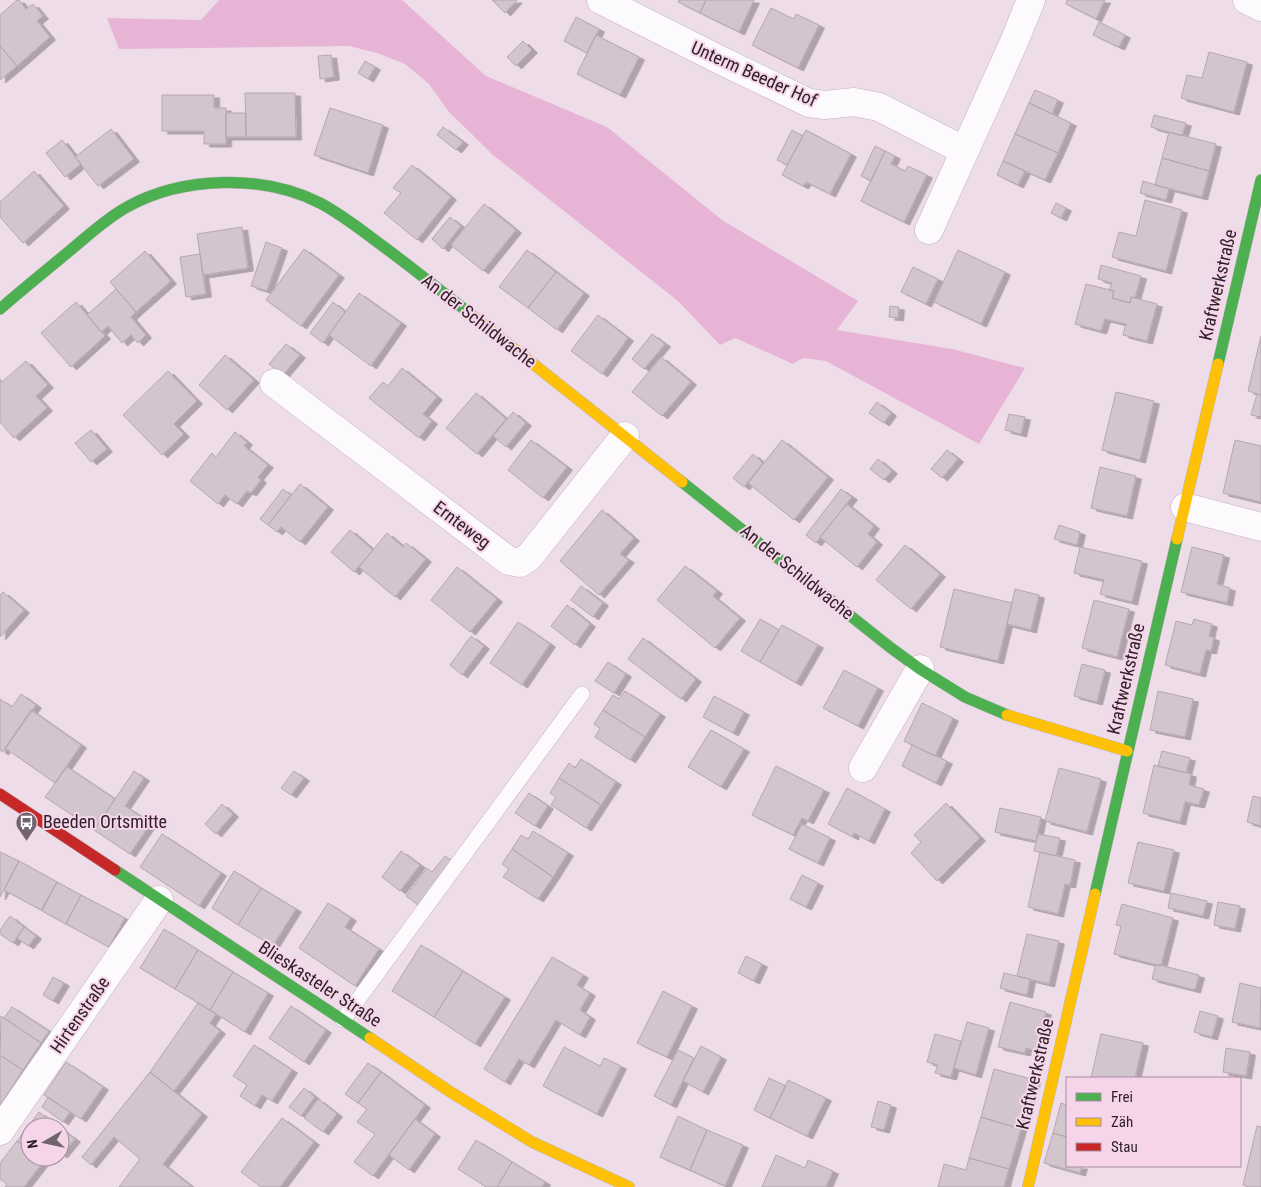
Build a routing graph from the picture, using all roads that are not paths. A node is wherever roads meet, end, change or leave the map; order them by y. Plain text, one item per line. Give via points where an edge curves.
1 (601, 0) edge
2 (1031, 0) edge
3 (1247, 0) edge
4 (1261, 7) edge
5 (965, 152) junction
6 (1261, 180) edge
7 (928, 230) dead end
8 (0, 309) edge
9 (274, 384) dead end
10 (625, 436) junction
11 (1185, 507) junction
12 (1261, 527) edge
13 (920, 669) junction
14 (582, 694) dead end
15 (1127, 751) junction
16 (863, 768) dead end
17 (0, 794) edge
18 (160, 900) junction
19 (343, 1020) junction
20 (0, 1131) edge
21 (629, 1187) edge
22 (1028, 1187) edge

1 - 5 street, Unterm Beeder Hof via 809,103 854,102 879,107
2 - 5 street
3 - 4 street
5 - 7 street
6 - 11 street, Kraftwerkstraße
8 - 10 street, An der Schildwache via 100,225 134,203 199,182 242,183 281,189 318,203 365,233
9 - 10 street, Ernteweg via 509,561 520,563 529,557
10 - 13 street, An der Schildwache
11 - 12 street
11 - 15 street, Kraftwerkstraße
13 - 15 street, An der Schildwache via 965,697 1007,716
13 - 16 street
14 - 19 lane
15 - 22 street, Kraftwerkstraße
17 - 18 street, Blieskasteler Straße
18 - 19 street, Blieskasteler Straße
18 - 20 street, Hirtenstraße
19 - 21 street, Blieskasteler Straße via 449,1092 532,1142

